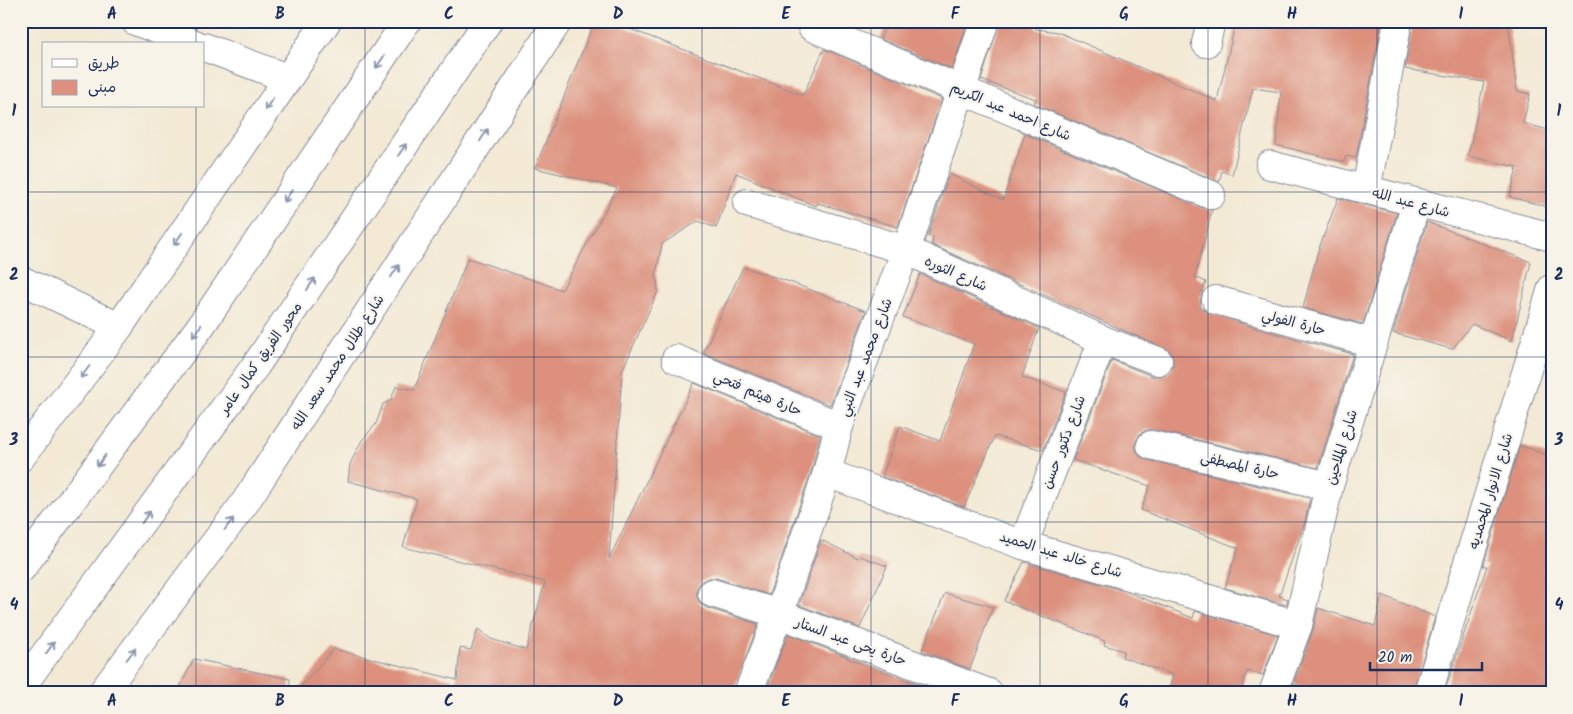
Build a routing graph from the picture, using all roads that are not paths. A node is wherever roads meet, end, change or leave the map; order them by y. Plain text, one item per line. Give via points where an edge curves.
1 (135, 21) edge
2 (327, 21) edge
3 (407, 21) edge
4 (488, 21) edge
5 (558, 21) edge
6 (985, 21) edge
7 (1398, 21) edge
8 (812, 27) dead end
9 (190, 42) edge
10 (205, 47) edge
11 (287, 78) junction
12 (962, 90) junction
13 (1270, 165) dead end
14 (1366, 190) junction
15 (1211, 195) dead end
16 (747, 203) dead end
17 (1416, 204) junction
18 (1552, 237) edge
19 (906, 250) junction
20 (21, 280) edge
21 (1552, 288) edge
22 (1216, 300) dead end
23 (118, 327) junction
24 (1103, 340) junction
25 (1373, 344) junction
26 (676, 359) dead end
27 (1158, 362) dead end
28 (839, 426) junction
29 (1151, 445) dead end
30 (21, 457) edge
31 (827, 473) junction
32 (1329, 486) junction
33 (1023, 544) junction
34 (21, 570) edge
35 (712, 593) dead end
36 (779, 614) junction
37 (1298, 625) junction
38 (21, 687) edge
39 (102, 693) edge
40 (748, 693) edge
41 (989, 693) edge
42 (1273, 693) edge
43 (1428, 693) edge

1 - 9 main road
2 - 11 main road
3 -> 34 main road via 200,327
38 -> 4 main road, محور الفريق كمال عامر via 256,365
39 -> 5 main road, شارع طلال محمد سعد الله via 244,504
6 - 12 main road, شارع محمد عبد النبي
7 - 14 main road
8 - 12 main road, شارع احمد عبد الكريم
10 - 11 main road
11 -> 23 main road
12 - 15 main road, شارع احمد عبد الكريم
12 - 19 main road, شارع محمد عبد النبي
13 - 14 main road, شارع عبد الله
14 - 17 main road, شارع عبد الله
16 - 19 main road, شارع الثوره
17 - 18 main road, شارع عبد الله
17 - 25 main road, شارع الملاحين
19 - 24 main road, شارع الثوره
19 - 28 main road, شارع محمد عبد النبي
20 - 23 main road
21 - 43 main road, شارع الانوار المحمديه
22 - 25 main road, حارة الفولي
23 -> 30 main road
24 - 27 main road, شارع الثوره
24 - 33 main road, شارع دكتور حسن
25 - 32 main road, شارع الملاحين
26 - 28 main road, حارة هيثم فتحي
28 - 31 main road, شارع محمد عبد النبي
29 - 32 main road, حارة المصطفى
31 - 33 main road, شارع خالد عبد الحميد
31 - 36 main road, شارع محمد عبد النبي
32 - 37 main road, شارع الملاحين
33 - 37 main road, شارع خالد عبد الحميد
35 - 36 main road, حارة يحى عبد الستار
36 - 40 main road, شارع محمد عبد النبي
36 - 41 main road, حارة يحى عبد الستار
37 - 42 main road, شارع الملاحين

